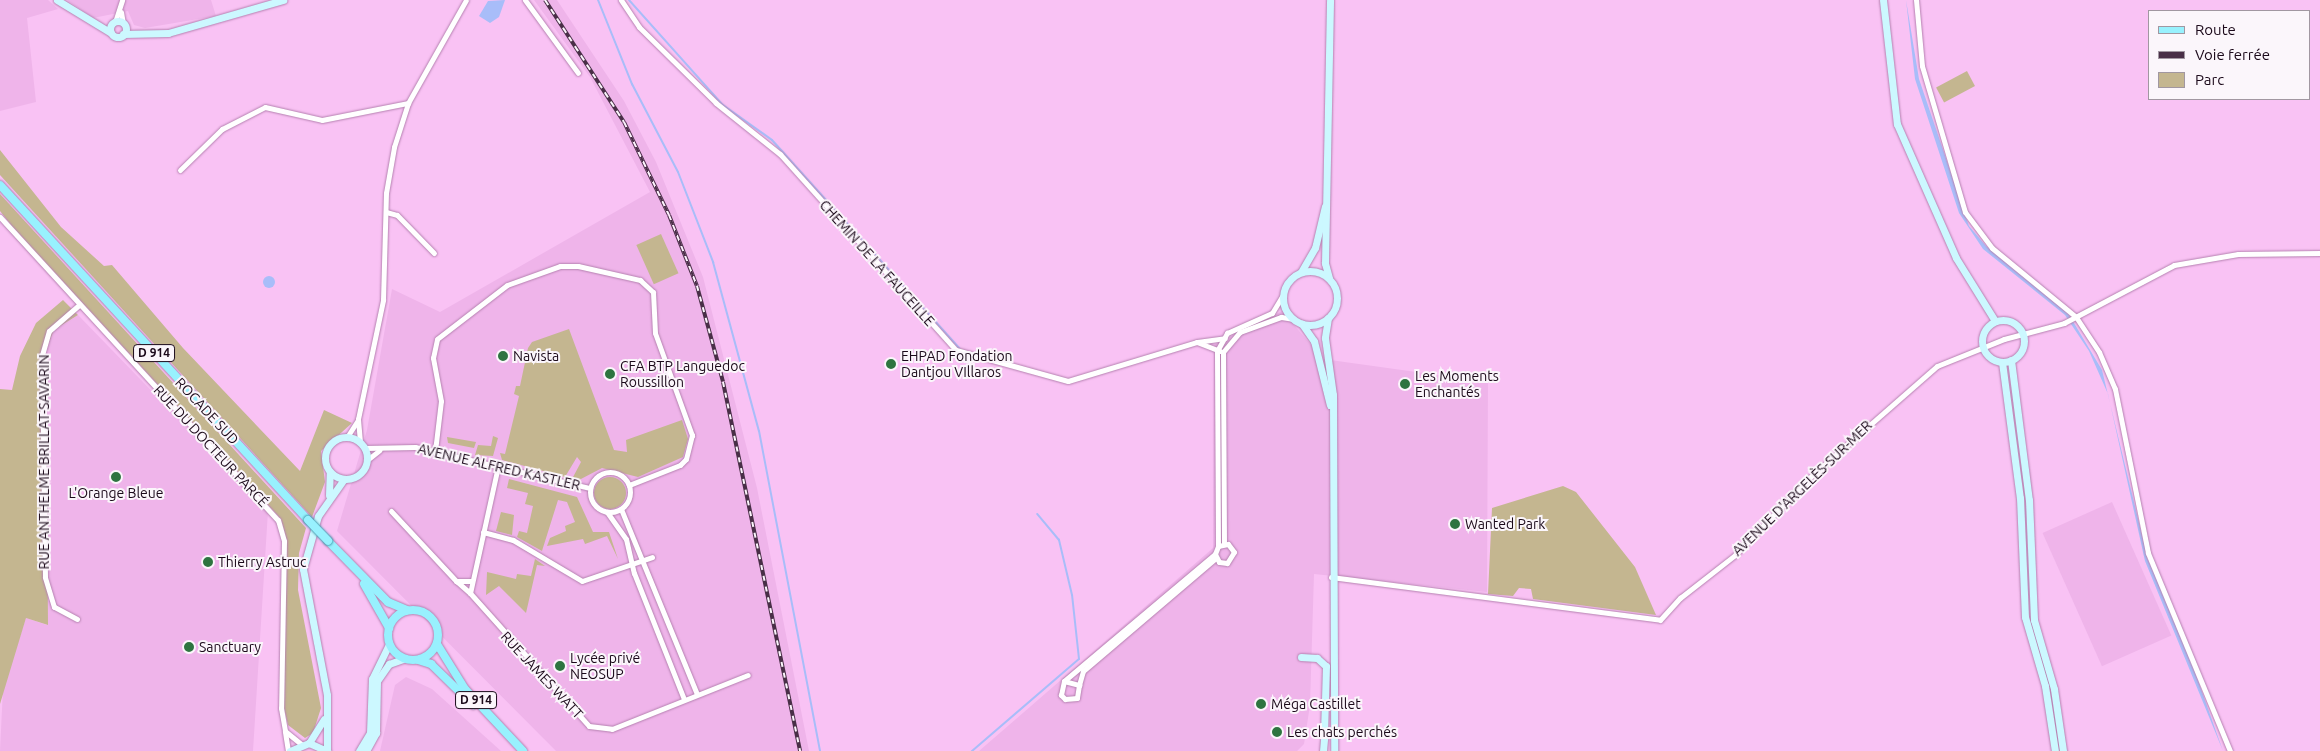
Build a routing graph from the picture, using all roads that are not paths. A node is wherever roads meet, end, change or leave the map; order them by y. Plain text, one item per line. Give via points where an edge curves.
1 (57, 0) edge
2 (122, 0) edge
3 (283, 0) edge
4 (466, 0) edge
5 (525, 0) edge
6 (621, 0) edge
7 (1330, 0) edge
8 (1884, 0) edge
9 (1916, 0) edge
10 (120, 12) junction
11 (113, 23) junction
12 (95, 25) junction
13 (124, 25) junction
14 (111, 33) junction
15 (123, 34) junction
16 (147, 34) junction
17 (578, 72) dead end
18 (408, 103) junction
19 (180, 170) dead end
20 (0, 185) edge
21 (1327, 194) junction
22 (386, 212) junction
23 (0, 216) edge
24 (434, 253) dead end
25 (2320, 253) edge
26 (1301, 272) junction
27 (1329, 278) junction
28 (1283, 295) junction
29 (79, 305) junction
30 (1328, 318) junction
31 (2076, 318) junction
32 (1297, 321) junction
33 (1995, 321) junction
34 (2022, 333) junction
35 (1226, 338) junction
36 (1197, 342) junction
37 (1983, 347) junction
38 (1220, 351) junction
39 (2011, 360) junction
40 (2002, 362) junction
41 (1331, 411) junction
42 (358, 420) junction
43 (347, 436) junction
44 (363, 445) junction
45 (380, 450) junction
46 (435, 451) junction
47 (368, 460) junction
48 (498, 466) junction
49 (330, 472) junction
50 (344, 479) junction
51 (629, 485) junction
52 (590, 488) junction
53 (328, 496) junction
54 (621, 509) junction
55 (391, 511) dead end
56 (607, 512) junction
57 (483, 532) junction
58 (1221, 545) junction
59 (1215, 556) junction
60 (652, 557) dead end
61 (642, 562) junction
62 (634, 563) junction
63 (354, 571) junction
64 (1330, 577) junction
65 (456, 581) junction
66 (471, 581) junction
67 (470, 593) junction
68 (409, 610) junction
69 (77, 619) dead end
70 (389, 628) junction
71 (389, 644) junction
72 (437, 644) junction
73 (1301, 657) dead end
74 (403, 659) junction
75 (418, 660) junction
76 (1331, 660) junction
77 (748, 675) dead end
78 (1064, 681) junction
79 (1079, 685) junction
80 (697, 694) junction
81 (684, 699) junction
82 (327, 709) junction
83 (286, 731) junction
84 (1324, 733) junction
85 (305, 744) junction
86 (289, 751) edge
87 (327, 751) edge
88 (359, 751) edge
89 (366, 751) edge
90 (516, 751) edge
91 (523, 751) edge
92 (1323, 751) edge
93 (1334, 751) edge
94 (2055, 751) edge
95 (2063, 751) edge
96 (2230, 751) edge

1 - 12 main road
2 - 10 street
3 - 16 main road via 168,33
4 - 18 street
5 - 17 street
6 - 36 street, CHEMIN DE LA FAUCEILLE via 639,27 716,103 780,154 956,350 1068,381
7 - 21 main road
8 - 33 main road via 1897,124 1956,258
9 - 31 street via 1922,66 1965,212 1992,248
10 - 11 street
10 - 13 street
11 - 12 main road
11 - 13 main road
11 - 14 main road
12 - 14 main road
13 - 15 main road
13 - 16 main road
14 - 15 main road
15 - 16 main road
18 - 19 street via 322,120 265,107 222,129
18 - 22 street via 389,169
20 - 63 main road, ROCADE SUD / D 914, bridge
21 - 26 main road via 1316,248
21 - 27 main road via 1325,263
22 - 24 street via 397,214
22 - 42 street via 380,320
23 - 29 street, RUE DU DOCTEUR PARCÉ
25 - 31 street, AVENUE D'ARGELÈS-SUR-MER via 2238,254 2182,263
26 - 27 main road via 1315,271
26 - 28 main road via 1289,281
27 - 30 main road via 1337,299
28 - 32 main road
28 - 35 street via 1272,313
29 - 69 street, RUE ANTHELME BRILLAT-SAVARIN via 49,331 42,355 45,578 54,607
29 - 83 street, RUE DU DOCTEUR PARCÉ via 278,520 284,541 281,708
30 - 32 main road via 1318,324
30 - 41 main road via 1325,338
31 - 34 street, AVENUE D'ARGELÈS-SUR-MER
31 - 96 street via 2099,352 2115,389 2148,553
32 - 35 street, CHEMIN DE LA FAUCEILLE via 1281,317
32 - 41 main road via 1314,341
33 - 34 main road via 2009,321
33 - 37 main road via 1985,331
34 - 37 street, AVENUE D'ARGELÈS-SUR-MER
34 - 39 main road via 2023,347
35 - 36 street, CHEMIN DE LA FAUCEILLE
35 - 38 street
36 - 38 street
37 - 40 main road via 1989,356
37 - 64 street, AVENUE D'ARGELÈS-SUR-MER via 1937,366 1808,479 1735,555 1693,586 1660,620
38 - 58 street
39 - 40 main road
39 - 95 main road via 2029,500 2034,620 2054,689
40 - 94 main road via 2020,498 2025,617 2045,686
41 - 64 main road
42 - 43 street
42 - 44 street
43 - 44 main road
43 - 49 main road via 334,441 326,452
44 - 45 street, AVENUE ALFRED KASTLER
44 - 47 main road
45 - 46 street, AVENUE ALFRED KASTLER via 416,447
45 - 47 street
46 - 48 street, AVENUE ALFRED KASTLER
46 - 51 street via 441,401 432,358 437,339 507,285 560,266 578,266 640,280 653,292 655,333 692,435 686,459 680,465
47 - 50 main road via 359,475
48 - 52 street, AVENUE ALFRED KASTLER
48 - 57 street
49 - 50 main road
49 - 53 main road
50 - 53 main road
51 - 52 street via 618,473 608,472 596,477
51 - 54 street via 630,496
52 - 56 street via 593,504
53 - 82 main road via 309,541 303,569
54 - 56 street
54 - 61 street
55 - 65 street
56 - 62 street via 619,523
57 - 62 street via 523,545 574,579
57 - 66 street
58 - 59 street
58 - 59 street via 1232,547 1233,559 1223,563
59 - 78 street
59 - 79 street via 1083,672
60 - 61 street
61 - 62 street
61 - 80 street
62 - 81 street
63 - 68 main road, ROCADE SUD / D 914 via 394,606
63 - 70 main road, ROCADE SUD / D 914
64 - 76 main road
65 - 66 street
65 - 67 street
66 - 67 street
67 - 81 street, RUE JAMES WATT via 598,730
68 - 70 main road via 396,616
68 - 72 main road via 433,619
70 - 71 main road
71 - 74 main road
71 - 88 main road via 372,679 370,733
72 - 75 main road via 430,655
72 - 91 main road, D 914 via 465,689
73 - 84 main road via 1317,658 1326,666
74 - 75 main road
74 - 89 main road via 389,664 377,681 376,733
75 - 90 main road, D 914 via 431,664 444,675
76 - 84 main road
76 - 93 main road
77 - 80 street, RUE JAMES WATT
78 - 79 street
78 - 79 street via 1060,690 1065,699 1077,698
80 - 81 street, RUE JAMES WATT
82 - 85 main road via 322,727
82 - 87 main road
83 - 85 street
83 - 86 street, RUE DU DOCTEUR PARCÉ
84 - 92 main road
85 - 86 main road
85 - 87 main road

